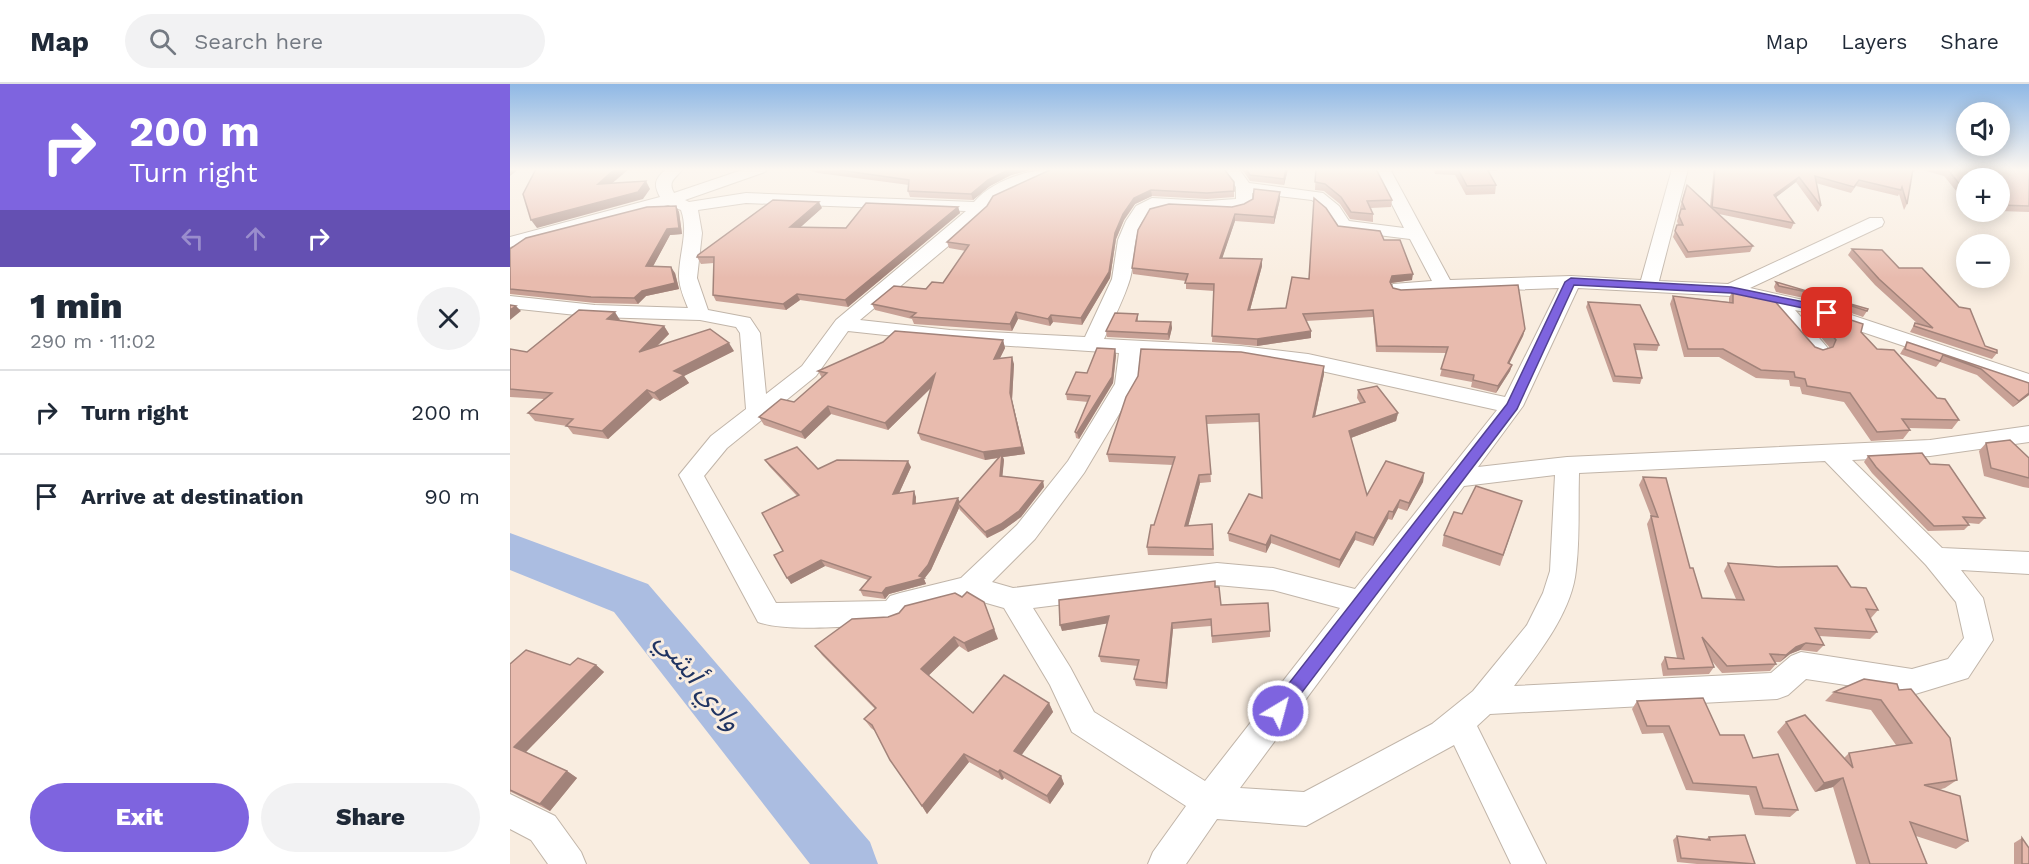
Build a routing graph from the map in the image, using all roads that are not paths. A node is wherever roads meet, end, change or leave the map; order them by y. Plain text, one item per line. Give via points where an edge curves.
1 (668, 205) edge
2 (681, 205) edge
3 (939, 205) edge
4 (1149, 205) edge
5 (1196, 205) edge
6 (1214, 205) edge
7 (1328, 205) edge
8 (1400, 205) edge
9 (1670, 205) edge
10 (981, 207) joint
11 (1876, 222) dead end
12 (1415, 234) junction
13 (510, 242) edge
14 (1571, 282) junction
15 (1444, 286) junction
16 (1648, 287) junction
17 (1400, 288) edge
18 (1731, 290) junction
19 (1776, 300) junction
20 (510, 302) edge
21 (700, 314) junction
22 (843, 324) junction
23 (1092, 344) junction
24 (1130, 348) junction
25 (1820, 350) edge
26 (2029, 381) edge
27 (1512, 406) junction
28 (757, 412) junction
29 (2029, 434) edge
30 (1832, 454) junction
31 (1567, 465) junction
32 (1456, 478) junction
33 (1935, 558) junction
34 (2029, 563) edge
35 (969, 587) junction
36 (1013, 598) junction
37 (1361, 602) junction
38 (1484, 701) junction
39 (1459, 723) junction
40 (1209, 802) junction
41 (511, 813) edge
42 (569, 864) edge
43 (1166, 864) edge
44 (1529, 864) edge

1 - 13 street
2 - 21 street via 693,216 688,279
3 - 10 street
4 - 23 street via 1134,221 1121,279
5 - 6 street
7 - 12 street via 1344,226
8 - 12 street
9 - 16 street
10 - 22 street
11 - 18 street
12 - 15 street
14 - 15 street
14 - 16 street
14 - 27 street
15 - 17 street
16 - 18 street
18 - 19 street
19 - 25 street
19 - 26 street via 1805,306
20 - 21 street via 595,311
21 - 28 street via 743,322 750,333
22 - 23 street via 950,336
22 - 28 street via 808,370
23 - 24 street
24 - 27 street via 1241,352 1308,361
24 - 35 street via 1126,384 1076,467 1026,532
27 - 32 street
28 - 35 street via 719,442 691,475 768,614 892,612 900,604
29 - 30 street via 1929,448
30 - 31 street
30 - 33 street
31 - 32 street
31 - 38 street via 1563,572 1557,593 1537,634
32 - 37 street
33 - 34 street
33 - 38 street via 1969,598 1979,640 1958,669 1912,682 1802,665 1777,686
35 - 36 street
36 - 37 street via 1217,574 1273,579
36 - 40 street via 1083,722
37 - 40 street
38 - 39 street
39 - 40 street via 1306,809
39 - 44 street
40 - 43 street
41 - 42 street via 543,828

